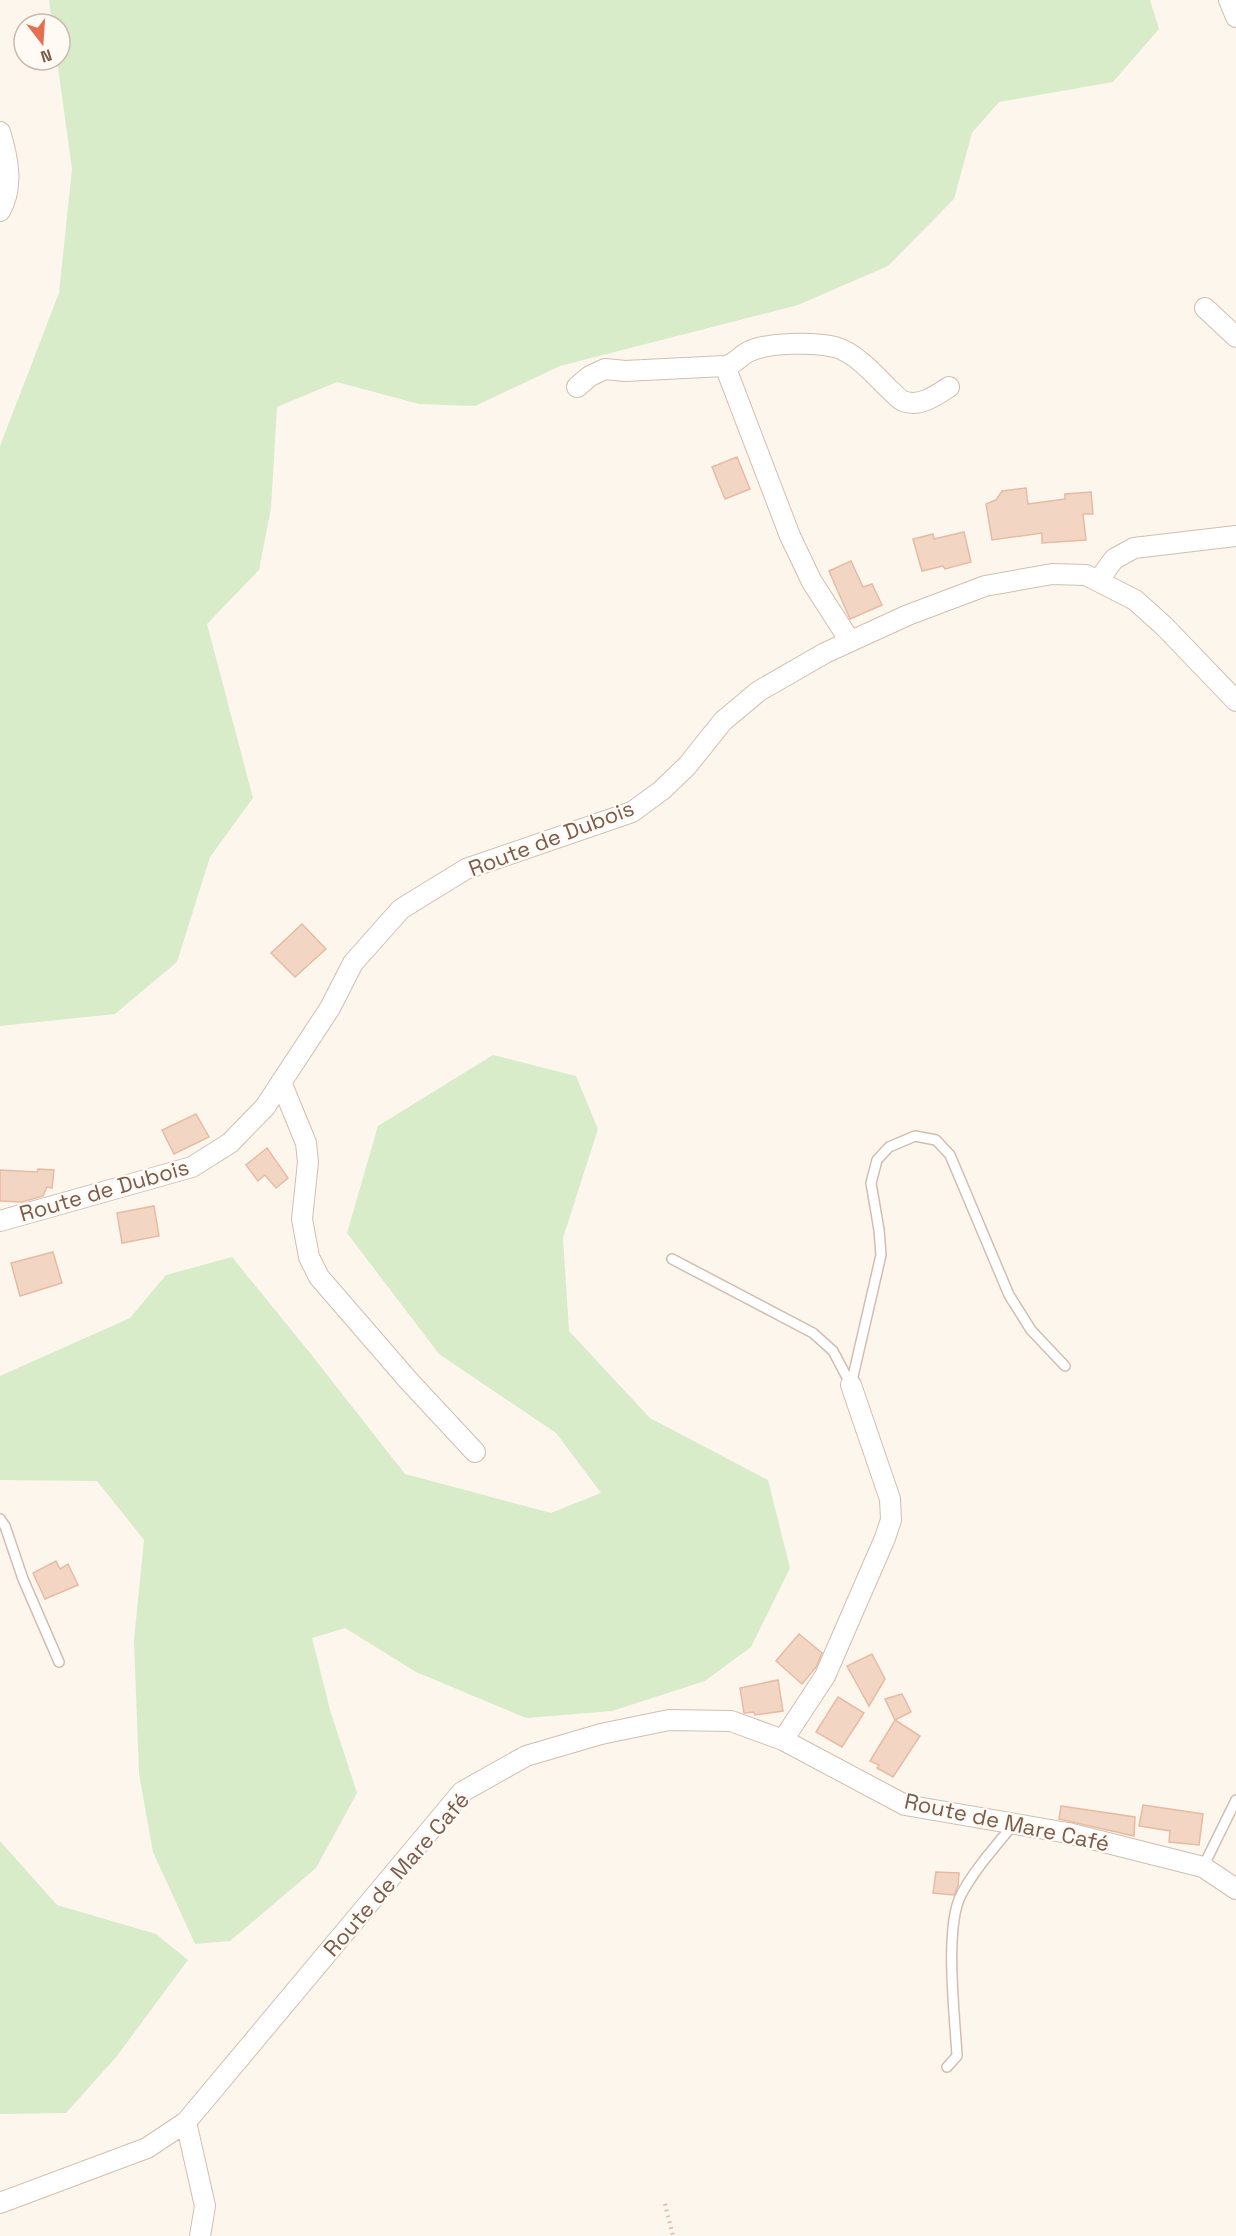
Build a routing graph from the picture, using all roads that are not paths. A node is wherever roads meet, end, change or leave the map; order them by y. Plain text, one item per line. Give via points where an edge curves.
1 (1229, 0) edge
2 (1236, 17) edge
3 (0, 132) edge
4 (0, 211) edge
5 (1205, 308) dead end
6 (1236, 337) edge
7 (725, 366) junction
8 (577, 387) dead end
9 (949, 387) dead end
10 (1236, 536) edge
11 (1098, 581) junction
12 (850, 641) junction
13 (1236, 701) edge
14 (281, 1082) junction
15 (0, 1221) edge
16 (672, 1259) dead end
17 (1065, 1365) dead end
18 (851, 1385) junction
19 (475, 1452) dead end
20 (0, 1519) edge
21 (59, 1662) dead end
22 (783, 1740) junction
23 (1236, 1800) edge
24 (1013, 1825) junction
25 (1203, 1867) junction
26 (1236, 1889) edge
27 (947, 2067) dead end
28 (186, 2122) junction
29 (0, 2203) edge
30 (200, 2236) edge

1 - 2 street
3 - 4 street via 8,158 5,202
5 - 6 street
7 - 8 street via 605,369
7 - 9 street via 763,347 809,344 835,347 849,354 903,401 931,399
7 - 12 street via 790,536 812,582
10 - 11 street via 1134,548 1114,559
11 - 12 street, Route de Dubois via 1086,575 1052,574 985,586
11 - 13 street, Route de Dubois via 1135,600
12 - 14 street, Route de Dubois via 759,691 723,721 662,790 632,812 466,869 401,909 354,963 330,1008
14 - 15 street, Route de Dubois via 265,1107 230,1143 192,1167
14 - 19 street via 306,1143 303,1219 309,1257 319,1277
16 - 18 lane via 813,1333 833,1351
17 - 18 lane via 1031,1330 1009,1295 950,1155 936,1140 915,1136 883,1153 871,1183 881,1255
18 - 22 street via 890,1499 891,1520 825,1676
20 - 21 lane
22 - 24 street, Route de Mare Café via 905,1805
22 - 28 street, Route de Mare Café via 731,1721 669,1720 601,1734 526,1756 462,1792
23 - 25 lane
24 - 25 street, Route de Mare Café via 1068,1833
24 - 27 lane via 971,1879 954,1915 957,2056
25 - 26 street, Route de Mare Café
28 - 29 street, Route de Mare Café via 147,2148
28 - 30 street via 205,2206

